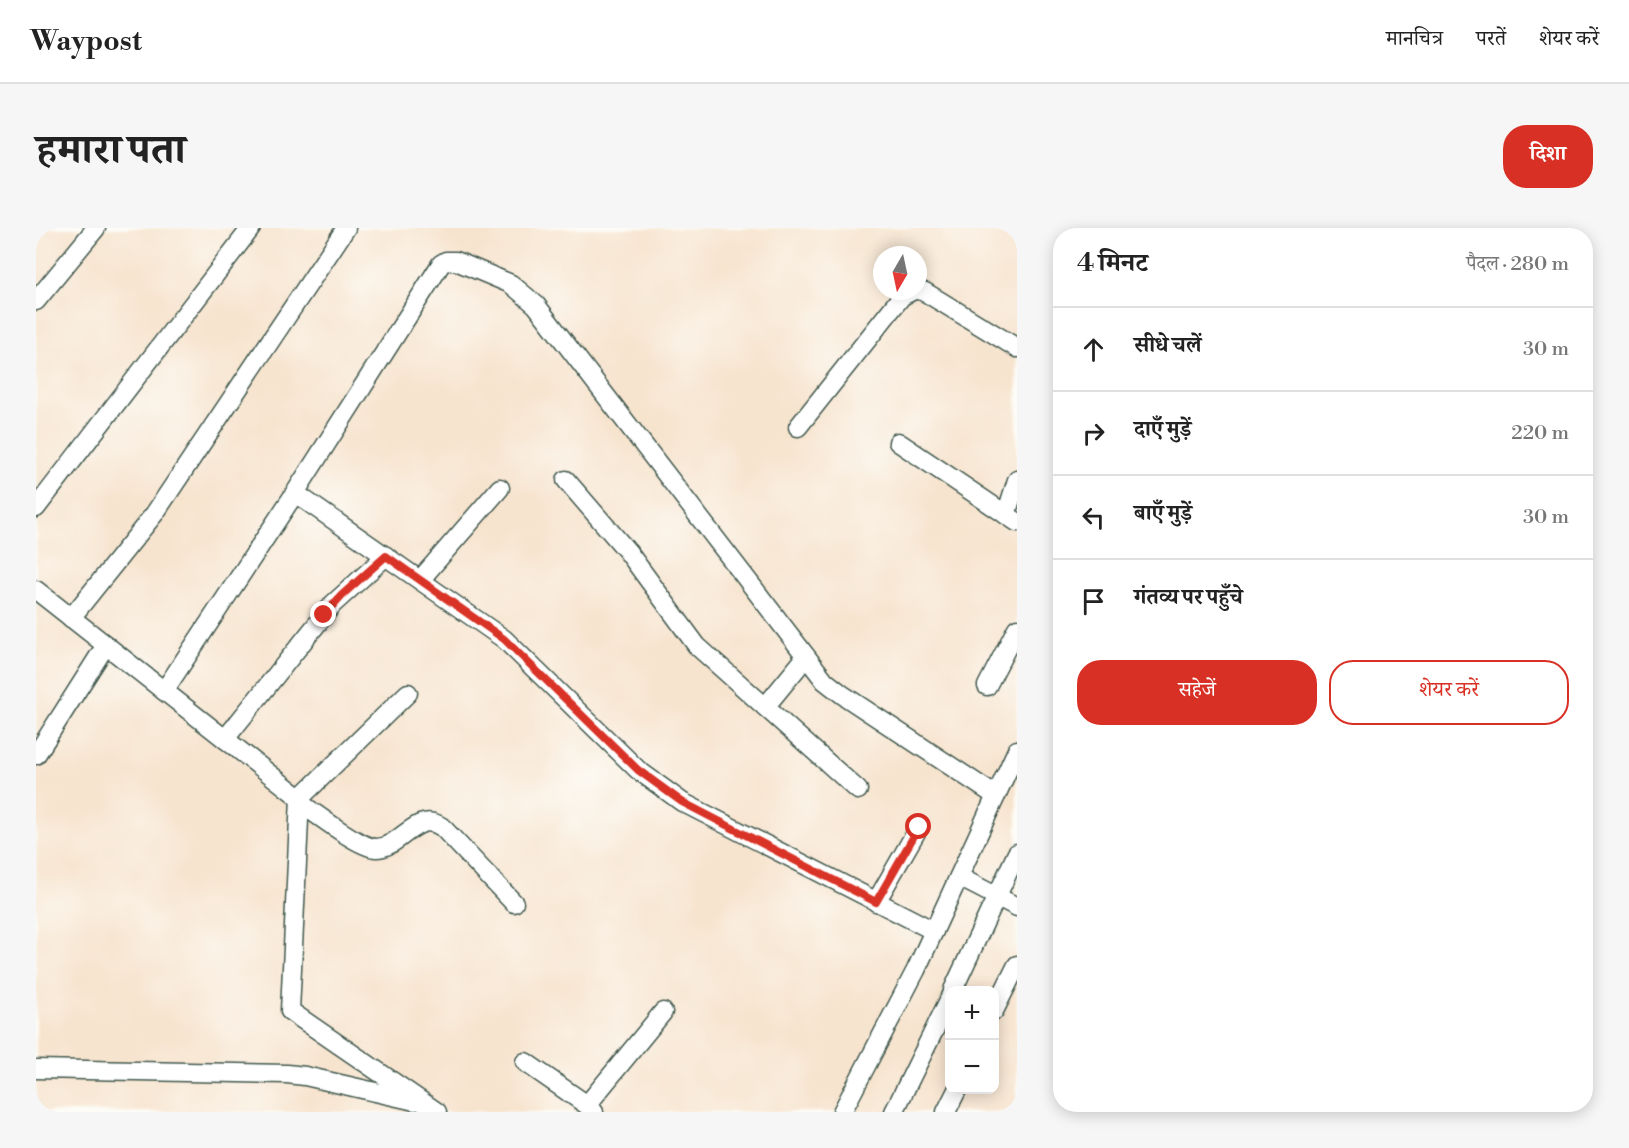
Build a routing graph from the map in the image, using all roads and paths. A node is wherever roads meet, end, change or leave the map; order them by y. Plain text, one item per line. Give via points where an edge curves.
1 (96, 228) edge
2 (251, 228) edge
3 (346, 228) edge
4 (927, 293) edge
5 (899, 300) edge
6 (36, 301) edge
7 (1017, 348) edge
8 (798, 427) dead end
9 (898, 442) dead end
10 (566, 480) dead end
11 (1017, 480) edge
12 (500, 488) dead end
13 (295, 493) junction
14 (36, 508) edge
15 (1011, 519) edge
16 (386, 556) junction
17 (420, 580) junction
18 (36, 590) edge
19 (71, 618) junction
20 (1017, 627) edge
21 (106, 645) junction
22 (806, 657) junction
23 (987, 686) dead end
24 (164, 691) junction
25 (408, 693) dead end
26 (765, 707) junction
27 (225, 739) junction
28 (1017, 750) edge
29 (36, 754) edge
30 (858, 790) dead end
31 (996, 796) junction
32 (300, 800) junction
33 (919, 827) dead end
34 (1017, 853) edge
35 (959, 877) junction
36 (997, 897) junction
37 (876, 902) junction
38 (514, 903) dead end
39 (1017, 907) edge
40 (934, 931) junction
41 (1017, 965) edge
42 (955, 986) edge
43 (999, 1001) edge
44 (945, 1008) edge
45 (663, 1012) dead end
46 (525, 1062) dead end
47 (36, 1069) edge
48 (955, 1094) edge
49 (431, 1108) edge
50 (591, 1108) edge
51 (842, 1112) edge
52 (894, 1112) edge
53 (946, 1112) edge

1 - 6 street
2 - 14 street
3 - 19 street via 155,513
4 - 7 street
5 - 8 street
9 - 15 street
10 - 26 street via 628,552 697,646
11 - 15 street
12 - 17 street
13 - 16 street
13 - 22 street via 441,264 456,261 511,284 536,305
13 - 24 street
16 - 17 street
16 - 27 street via 333,604
17 - 37 street via 504,639 638,770 664,790
18 - 19 street
19 - 21 street
20 - 23 street
21 - 24 street
21 - 29 street
22 - 26 street
22 - 31 street via 825,681 843,695
24 - 27 street
25 - 32 street
26 - 30 street
27 - 32 street
28 - 31 street
31 - 35 street
32 - 38 street via 362,844 376,848 422,823 435,822
32 - 49 street via 290,1011
33 - 37 street
34 - 36 street
35 - 36 street
35 - 40 street
36 - 39 street
36 - 42 street
37 - 40 street
40 - 51 street
41 - 43 street
44 - 52 street
45 - 50 street
46 - 50 street
47 - 49 street via 296,1075
48 - 53 street

